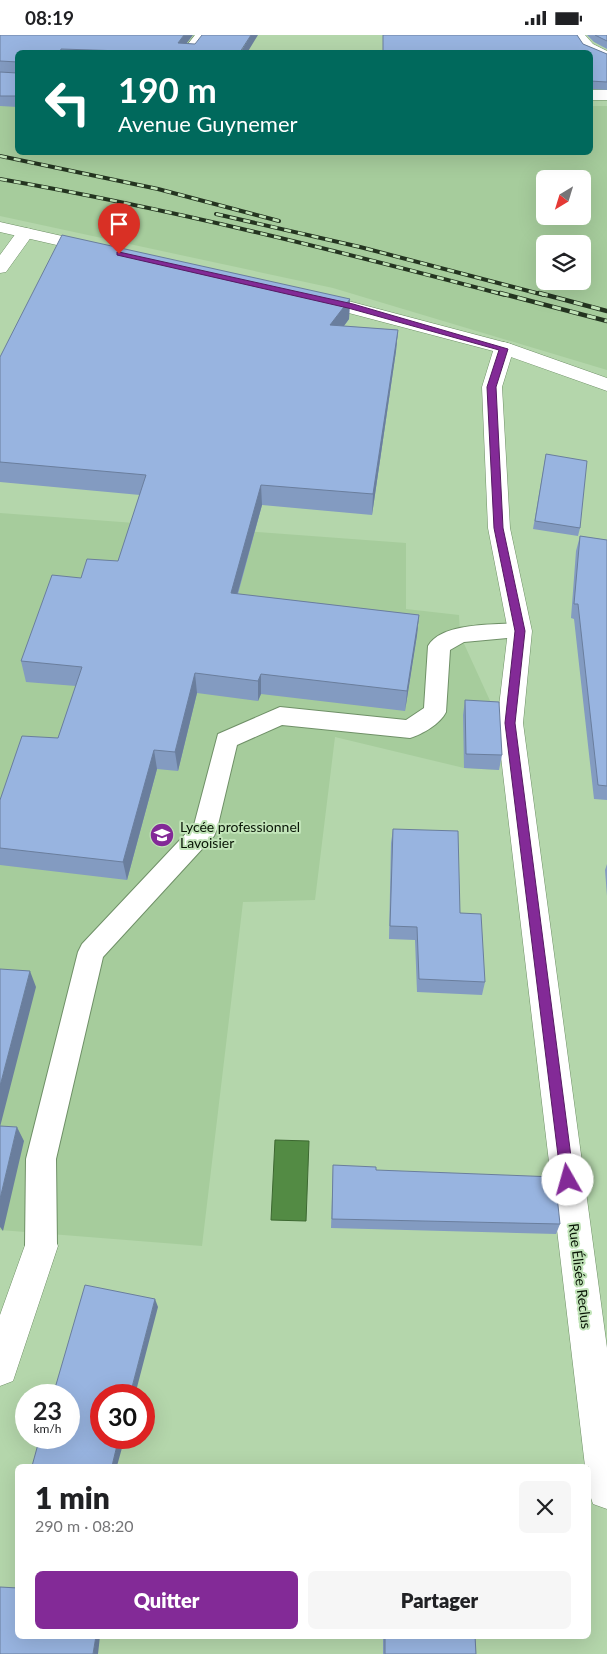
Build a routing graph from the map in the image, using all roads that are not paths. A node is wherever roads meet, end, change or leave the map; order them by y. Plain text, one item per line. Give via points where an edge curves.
1 (202, 35) edge
2 (578, 35) edge
3 (190, 50) edge
4 (607, 57) edge
5 (593, 95) edge
6 (607, 95) edge
7 (0, 227) edge
8 (26, 233) junction
9 (110, 252) edge
10 (0, 268) edge
11 (292, 293) edge
12 (504, 349) junction
13 (607, 385) edge
14 (520, 631) junction
15 (41, 1246) joint
16 (0, 1368) edge
17 (607, 1490) edge

1 - 3 street
2 - 4 street via 588,47
5 - 6 street
7 - 8 street
8 - 9 street
8 - 10 street
11 - 12 street
12 - 13 street
12 - 14 street, Rue Élisée Reclus via 492,387 499,528
14 - 15 lane via 460,635 439,646 435,712 410,729 280,717 226,740 205,829 91,953 41,1159
14 - 17 street, Rue Élisée Reclus via 510,723
15 - 16 street

